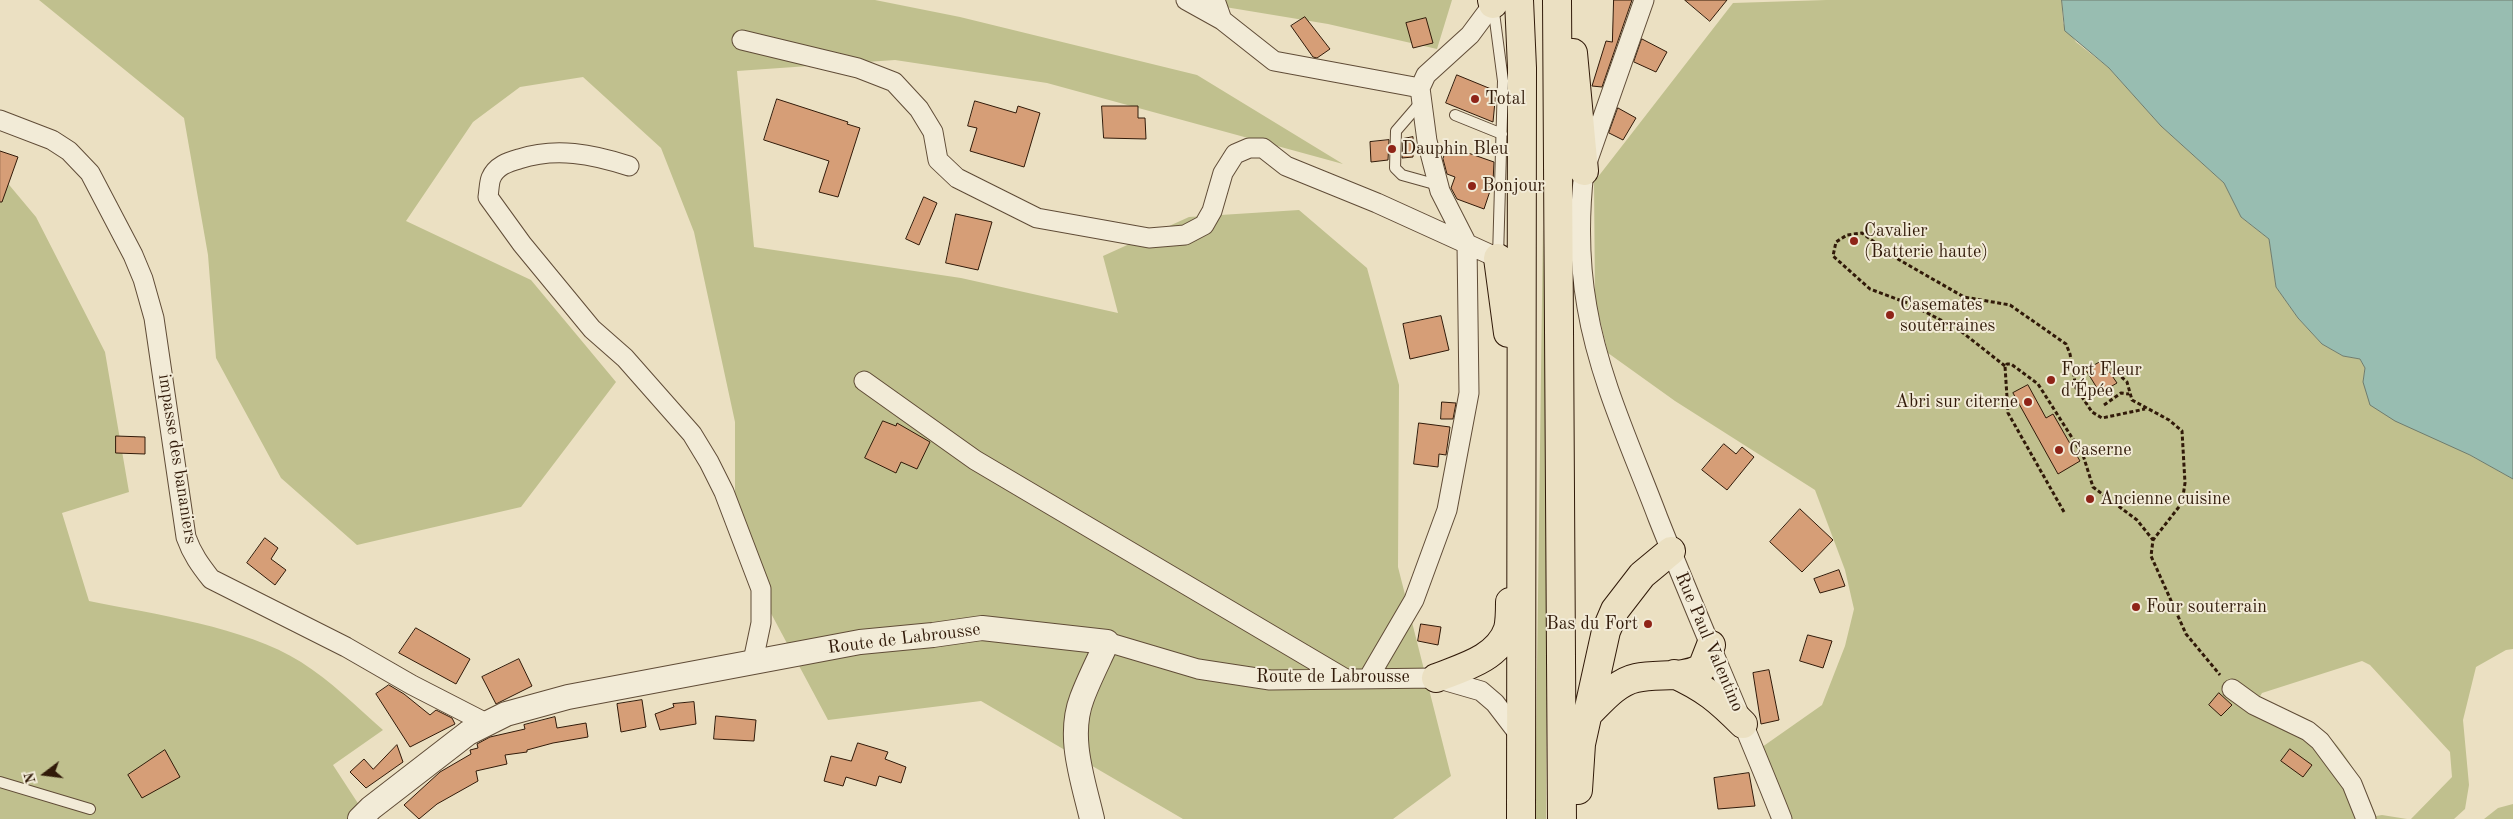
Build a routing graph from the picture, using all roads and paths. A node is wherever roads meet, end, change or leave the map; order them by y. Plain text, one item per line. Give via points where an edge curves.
1 (1186, 0) edge
2 (1215, 0) edge
3 (1644, 0) edge
4 (1501, 1) edge
5 (1558, 11) edge
6 (1222, 20) junction
7 (742, 40) dead end
8 (1421, 95) junction
9 (1455, 115) dead end
10 (0, 120) edge
11 (1502, 134) junction
12 (628, 166) dead end
13 (1584, 171) junction
14 (1438, 185) junction
15 (1467, 244) junction
16 (1498, 258) junction
17 (2005, 366) junction
18 (2112, 368) dead end
19 (864, 381) dead end
20 (2129, 394) junction
21 (2104, 404) dead end
22 (2145, 409) junction
23 (1523, 471) junction
24 (2064, 512) dead end
25 (2154, 540) junction
26 (1523, 542) junction
27 (1671, 551) junction
28 (1108, 642) junction
29 (1711, 645) junction
30 (752, 661) junction
31 (1674, 674) junction
32 (1369, 677) junction
33 (1344, 678) junction
34 (1436, 678) junction
35 (2232, 689) joint
36 (1589, 713) junction
37 (486, 724) junction
38 (1743, 724) junction
39 (1521, 737) junction
40 (0, 782) edge
41 (90, 809) dead end
42 (360, 819) edge
43 (1092, 819) edge
44 (1521, 819) edge
45 (1562, 819) edge
46 (1576, 819) edge
47 (1782, 819) edge
48 (2366, 819) edge

1 - 6 street
2 - 6 street
3 - 13 street, Rue Paul Valentino
4 - 8 street via 1426,75
4 - 11 lane
4 - 23 highway via 1522,68
5 - 13 highway via 1573,51
5 - 45 highway
6 - 8 street via 1274,61
7 - 15 street via 858,68 894,82 919,109 933,132 938,160 957,178 1037,218 1150,238 1185,235 1204,224 1212,211 1223,173 1235,154 1250,148 1263,148 1286,166
8 - 14 street via 1426,141
8 - 14 lane via 1396,131 1395,168 1402,175
9 - 11 lane
10 - 37 street, impasse des bananiers via 52,140 69,151 90,173 133,255 154,318 186,537 202,568 211,579 346,647
11 - 16 lane
12 - 30 street via 562,151 533,154 503,164 491,177 488,197 592,329 625,358 692,434 709,462 762,589 761,623
13 - 27 street, Rue Paul Valentino via 1581,199 1586,306 1601,366
14 - 15 street
15 - 16 street
15 - 32 street via 1469,393 1447,510 1414,600
16 - 23 highway
17 - 22 path via 1958,329 1860,283 1833,256 1836,242 1847,235 1862,233 1896,258 1964,297 2010,305 2066,344 2076,388 2083,401 2102,418
17 - 24 path via 2008,413
17 - 25 path via 2011,364 2038,384 2083,455 2093,487 2137,520
18 - 20 path via 2127,382
19 - 33 street via 975,460
20 - 21 path via 2121,393
20 - 22 path
22 - 25 path via 2182,431 2184,442 2182,503
23 - 26 highway
25 - 35 path via 2151,556 2186,634
26 - 34 highway via 1511,593 1508,630 1486,656
26 - 39 highway
27 - 29 street, Rue Paul Valentino
27 - 36 highway via 1642,575 1614,610 1606,631
28 - 30 street, Route de Labrousse via 982,628 860,642
28 - 33 street, Route de Labrousse via 1198,669 1270,680
28 - 43 street via 1081,699 1076,720 1076,749
29 - 31 highway via 1702,668 1690,675
29 - 38 street, Rue Paul Valentino
30 - 37 street, Route de Labrousse via 568,697 506,714
31 - 36 highway via 1635,678 1608,693
31 - 38 highway via 1700,685
32 - 33 street, Route de Labrousse
32 - 34 street, Route de Labrousse
34 - 39 street, Route de Labrousse via 1481,691 1496,702
35 - 48 street via 2254,705 2308,731 2330,752 2352,784
36 - 46 highway via 1581,744
37 - 42 street, Route de Labrousse via 468,733
38 - 47 street, Rue Paul Valentino
39 - 44 highway
40 - 41 lane

